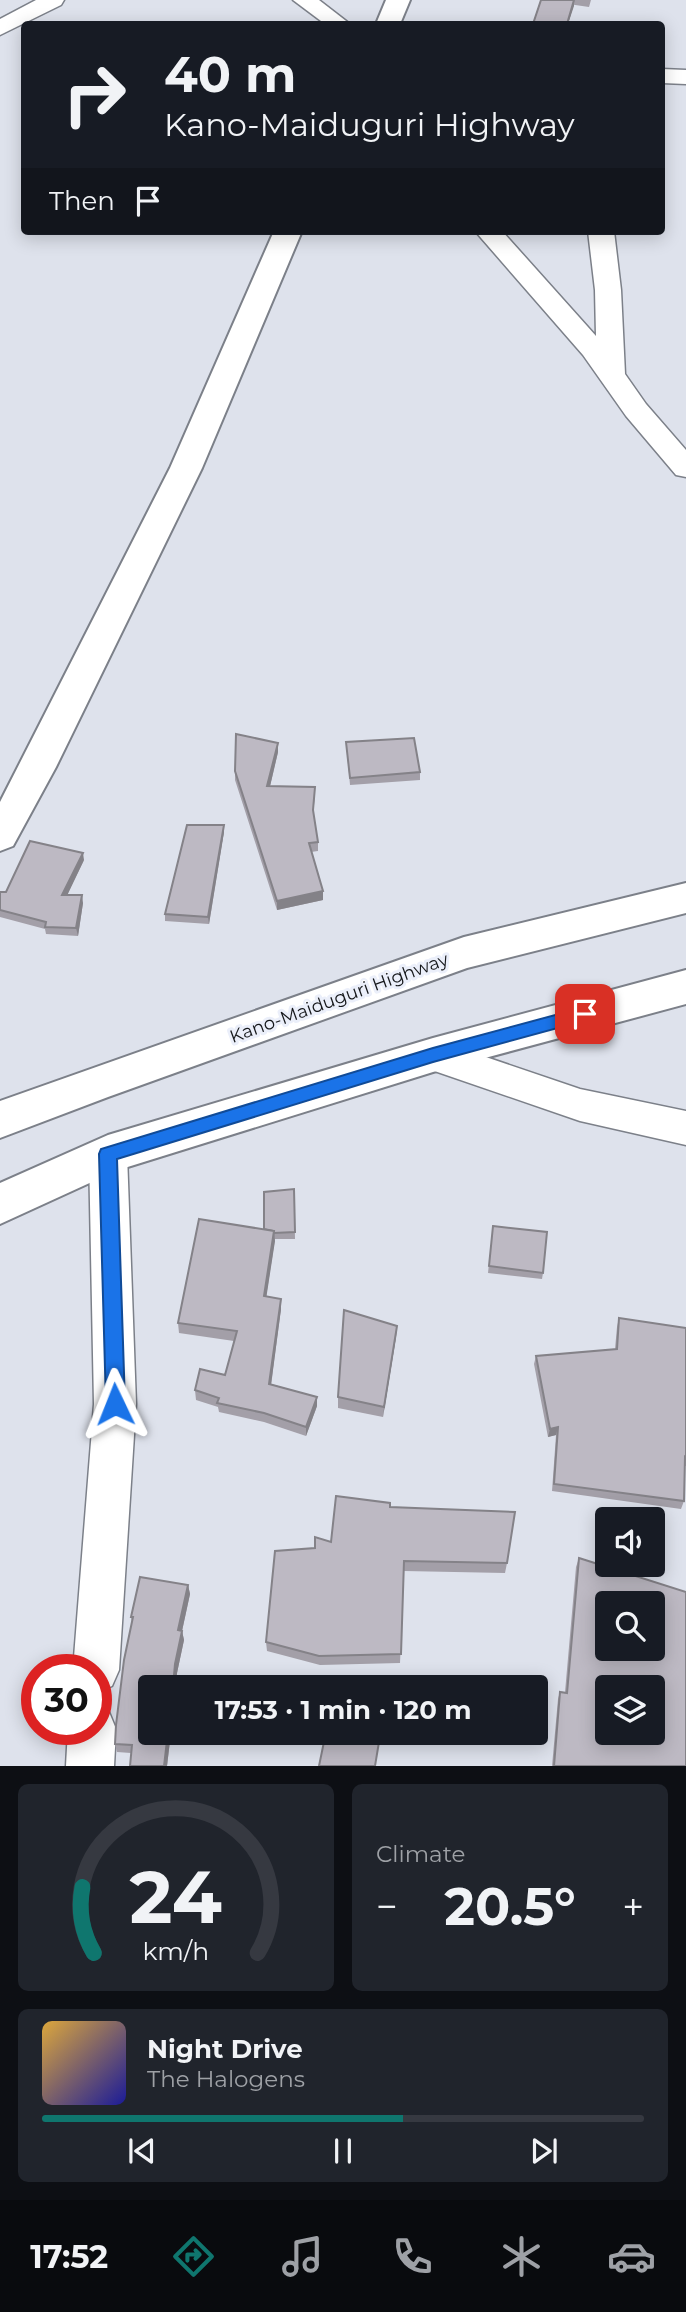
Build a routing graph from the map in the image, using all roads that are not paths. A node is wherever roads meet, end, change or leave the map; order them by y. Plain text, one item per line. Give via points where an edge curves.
1 (53, 0) edge
2 (304, 0) edge
3 (398, 0) edge
4 (336, 21) edge
5 (389, 21) edge
6 (1, 27) edge
7 (21, 32) edge
8 (665, 76) edge
9 (686, 77) edge
10 (286, 235) edge
11 (492, 235) edge
12 (601, 235) edge
13 (611, 376) junction
14 (686, 468) edge
15 (0, 836) edge
16 (686, 898) edge
17 (686, 987) edge
18 (433, 1055) junction
19 (0, 1120) edge
20 (686, 1128) edge
21 (108, 1154) junction
22 (0, 1204) edge
23 (97, 1654) edge
24 (91, 1745) edge
25 (90, 1766) edge

1 - 6 street
2 - 4 street
3 - 5 main road
6 - 7 street
8 - 9 street
10 - 15 main road via 186,468
11 - 13 street via 593,349
12 - 13 street
13 - 14 street
16 - 19 main road, Kano-Maiduguri Highway via 464,953
17 - 18 main road
18 - 20 street via 580,1105
18 - 21 main road
21 - 22 main road
21 - 23 street via 115,1404
24 - 25 street

